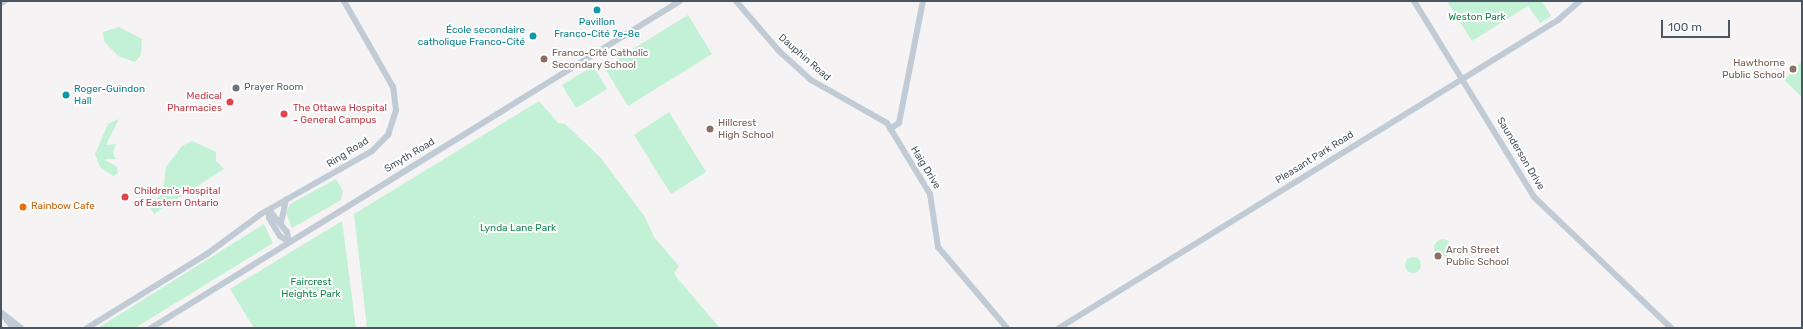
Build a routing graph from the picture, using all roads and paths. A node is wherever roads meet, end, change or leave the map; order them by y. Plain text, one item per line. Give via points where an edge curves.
1 (5, 1) edge
2 (344, 1) edge
3 (680, 1) edge
4 (736, 1) edge
5 (923, 1) edge
6 (1414, 1) edge
7 (1580, 1) edge
8 (1, 3) edge
9 (1462, 78) junction
10 (890, 129) junction
11 (286, 200) junction
12 (269, 210) junction
13 (281, 223) junction
14 (289, 242) junction
15 (1, 312) edge
16 (13, 328) edge
17 (21, 328) edge
18 (87, 328) edge
19 (151, 328) edge
20 (1007, 328) edge
21 (1059, 328) edge
22 (1671, 328) edge

1 - 8 street
2 - 11 street, Ring Road via 393,87 394,121 388,135 372,151
3 - 14 street, Smyth Road
4 - 10 street, Dauphin Road via 779,51 811,80 836,97 884,121
5 - 10 street via 899,123
6 - 9 street, Saunderson Drive
7 - 9 street, Pleasant Park Road via 1558,20
9 - 21 street, Pleasant Park Road
9 - 22 street, Saunderson Drive via 1534,197
10 - 20 street, Haig Drive via 930,194 938,247
11 - 12 street, Ring Road
11 - 13 street
12 - 13 street
12 - 14 street via 269,218 280,236
12 - 18 street, Ring Road via 200,258
13 - 14 street
14 - 19 street, Smyth Road
15 - 16 street
15 - 17 street

